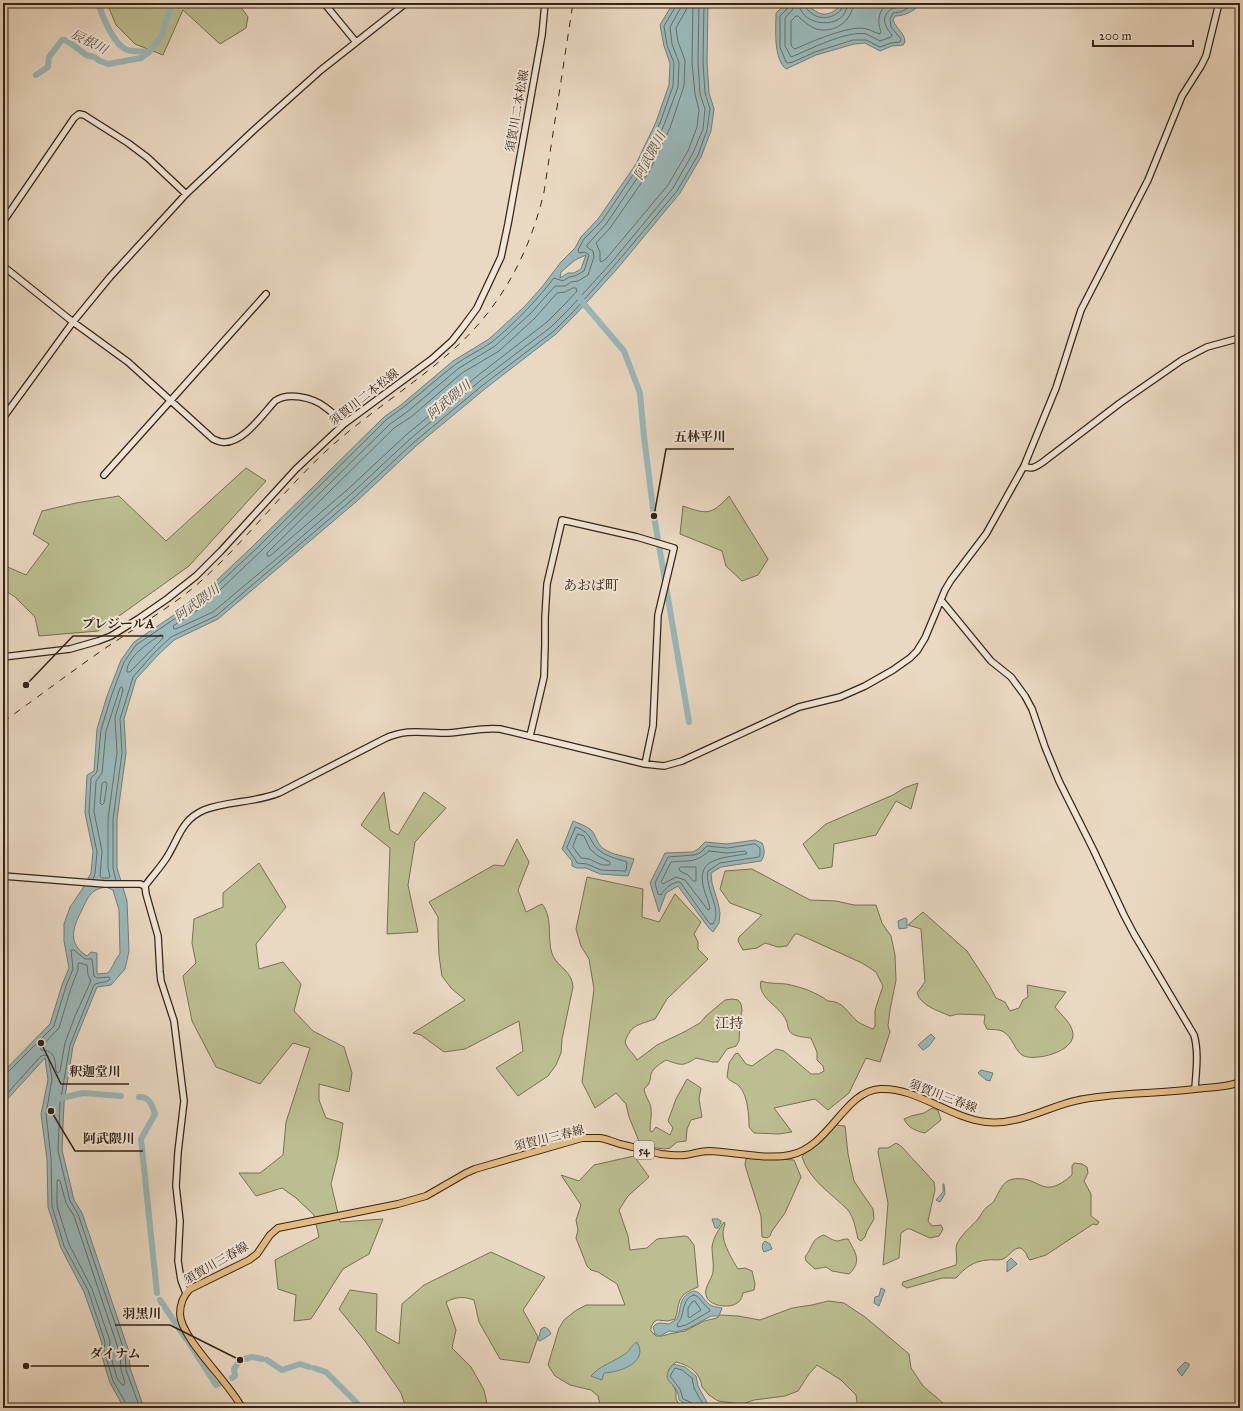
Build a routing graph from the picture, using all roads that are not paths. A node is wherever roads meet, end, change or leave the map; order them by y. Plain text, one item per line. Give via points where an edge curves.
1 (324, 3) edge
2 (406, 3) edge
3 (545, 3) edge
4 (1219, 3) edge
5 (356, 42) junction
6 (186, 194) junction
7 (3, 222) edge
8 (3, 266) edge
9 (266, 294) dead end
10 (74, 322) junction
11 (1240, 338) edge
12 (171, 400) junction
13 (3, 418) edge
14 (344, 424) junction
15 (1024, 466) junction
16 (104, 475) dead end
17 (941, 600) junction
18 (3, 657) edge
19 (530, 736) junction
20 (644, 764) junction
21 (3, 876) edge
22 (145, 886) junction
23 (1240, 1082) edge
24 (1195, 1089) junction
25 (186, 1293) junction
26 (242, 1408) edge

1 - 5 street
2 - 5 street
3 - 14 street, 須賀川二本松線 via 542,35 508,224 501,257 493,276 477,308 443,350
4 - 15 street via 1206,56 1182,96 1148,180 1081,310 1056,388
5 - 6 street via 255,129
6 - 7 street via 128,143 79,114
6 - 10 street via 110,277
8 - 10 street
9 - 12 street
10 - 12 street via 128,362
10 - 13 street
11 - 15 street via 1207,347 1182,360 1120,403 1043,462 1030,468
12 - 14 street via 213,439 222,442 242,437 275,401 288,396 324,406
12 - 16 street
14 - 18 street, 須賀川二本松線 via 296,469 196,576 138,620 111,636 86,645
15 - 17 street via 986,534 955,574
17 - 20 street via 925,638 914,655 865,686 840,697 799,707 682,761 664,766
17 - 24 street via 991,661 1016,683 1032,709 1059,781 1127,922 1194,1035
19 - 20 street
19 - 20 street via 544,677 547,584 562,520 637,537 674,548 658,615 653,726
19 - 22 street via 486,728 448,733 415,731 393,734 279,794 204,810 194,816 181,830 166,859
21 - 22 street
22 - 25 street via 158,936 161,981 174,1020 184,1101 176,1186 180,1221 178,1261
23 - 24 main road, 須賀川三春線 / 54
24 - 25 main road, 須賀川三春線 / 54 via 1093,1097 1000,1123 971,1120 896,1090 875,1090 862,1095 852,1103 814,1144 801,1152 777,1157 706,1151 672,1155 601,1138 582,1138 475,1169 426,1196 278,1228 249,1260
25 - 26 main road, 須賀川三春線 via 180,1314 184,1326

